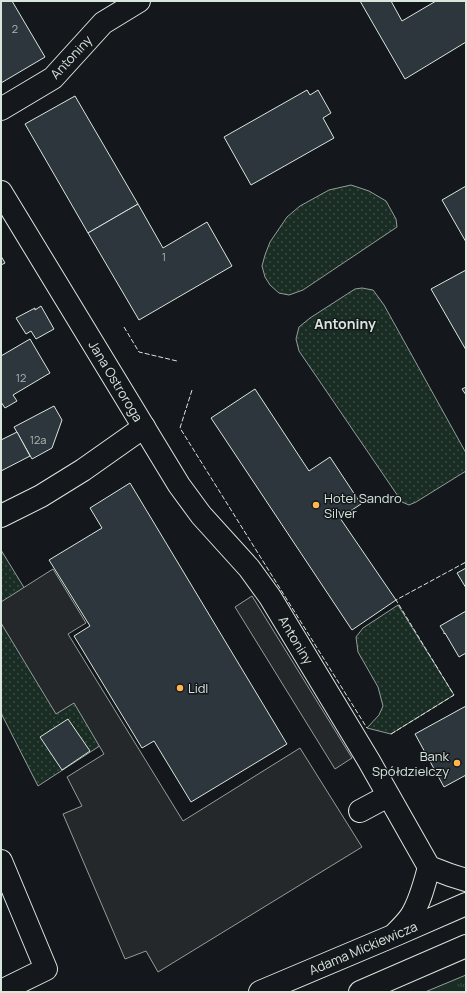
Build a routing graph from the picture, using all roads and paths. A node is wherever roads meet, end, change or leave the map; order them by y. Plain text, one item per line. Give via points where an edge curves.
1 (139, 1) edge
2 (1, 109) edge
3 (1, 192) edge
4 (144, 427) junction
5 (1, 516) edge
6 (388, 796) junction
7 (360, 811) dead end
8 (1, 861) edge
9 (429, 867) junction
10 (466, 880) edge
11 (466, 904) edge
12 (395, 935) junction
13 (466, 946) edge
14 (1, 991) edge
15 (260, 992) edge
16 (360, 992) edge

1 - 2 street, Antoniny via 103,23 53,78
3 - 4 street, Jana Ostroroga
4 - 5 street, Jana Ostroroga via 83,470 41,496
4 - 6 street, Antoniny via 179,485 201,515 249,568 270,597
6 - 7 street
6 - 9 street, Antoniny
8 - 14 street via 46,969
9 - 10 street
9 - 12 street via 411,915
11 - 12 street, Adama Mickiewicza
12 - 15 street, Adama Mickiewicza
13 - 16 street

